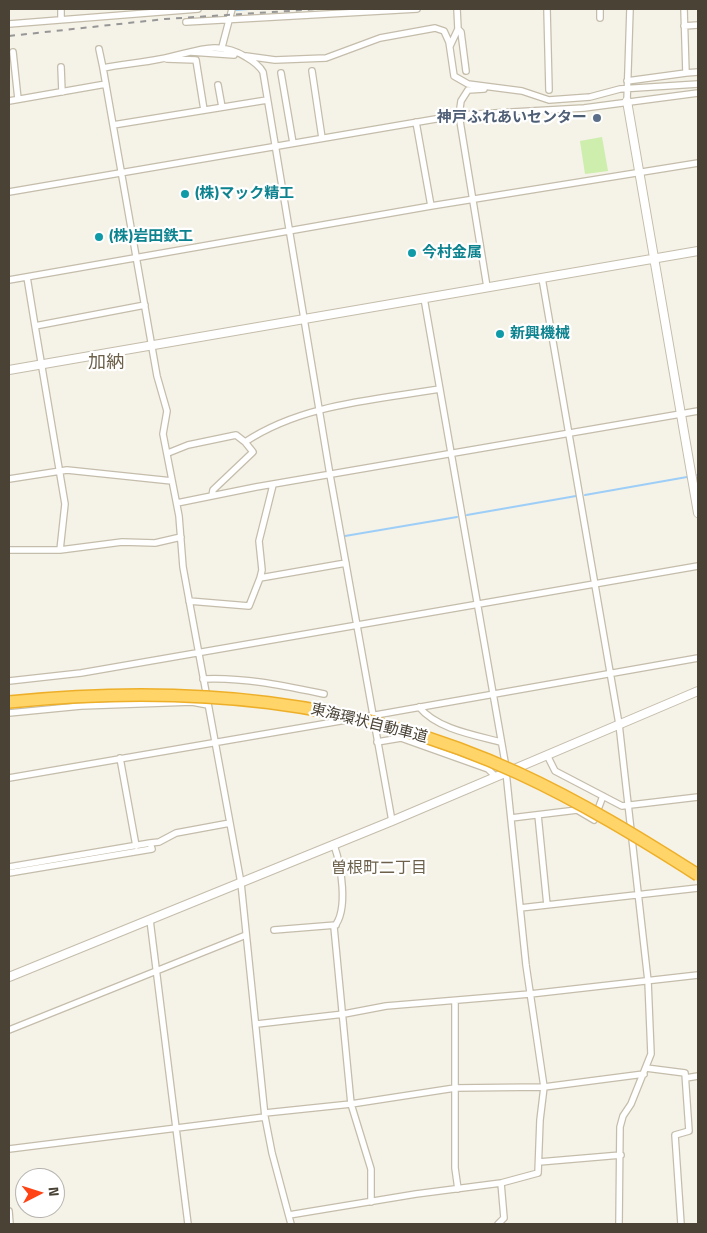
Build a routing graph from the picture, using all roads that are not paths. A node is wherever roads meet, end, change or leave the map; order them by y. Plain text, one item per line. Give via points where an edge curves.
1 (61, 9) edge
2 (198, 9) edge
3 (232, 9) edge
4 (417, 9) edge
5 (457, 9) edge
6 (547, 9) edge
7 (600, 9) edge
8 (630, 9) edge
9 (684, 9) edge
10 (158, 10) edge
11 (600, 18) dead end
12 (61, 19) junction
13 (229, 19) junction
14 (186, 22) dead end
15 (9, 24) edge
16 (698, 25) edge
17 (684, 26) junction
18 (458, 29) junction
19 (222, 47) junction
20 (449, 48) junction
21 (99, 49) dead end
22 (12, 52) dead end
23 (187, 52) junction
24 (245, 56) junction
25 (162, 59) junction
26 (61, 66) dead end
27 (103, 68) junction
28 (312, 71) dead end
29 (466, 71) dead end
30 (281, 72) dead end
31 (698, 72) edge
32 (686, 73) junction
33 (627, 81) junction
34 (106, 84) junction
35 (698, 84) edge
36 (218, 85) dead end
37 (498, 89) junction
38 (627, 89) junction
39 (549, 90) dead end
40 (62, 92) junction
41 (698, 93) edge
42 (18, 99) junction
43 (267, 100) junction
44 (9, 101) edge
45 (628, 101) junction
46 (222, 107) junction
47 (204, 110) junction
48 (458, 115) junction
49 (416, 122) junction
50 (113, 126) junction
51 (322, 138) junction
52 (293, 143) junction
53 (274, 146) junction
54 (698, 163) edge
55 (121, 172) junction
56 (638, 173) junction
57 (9, 192) edge
58 (473, 200) junction
59 (431, 206) junction
60 (289, 231) junction
61 (698, 251) edge
62 (136, 257) junction
63 (653, 259) junction
64 (27, 277) junction
65 (542, 278) junction
66 (9, 280) edge
67 (487, 287) junction
68 (424, 298) junction
69 (145, 305) junction
70 (304, 319) junction
71 (35, 326) junction
72 (152, 345) junction
73 (41, 365) junction
74 (9, 370) edge
75 (440, 389) junction
76 (319, 410) junction
77 (698, 410) edge
78 (681, 413) junction
79 (570, 433) junction
80 (245, 442) junction
81 (168, 453) junction
82 (451, 454) junction
83 (60, 470) junction
84 (330, 475) junction
85 (9, 479) edge
86 (172, 482) junction
87 (273, 485) junction
88 (212, 495) junction
89 (176, 503) junction
90 (698, 513) edge
91 (181, 537) junction
92 (9, 550) edge
93 (60, 550) junction
94 (346, 563) junction
95 (698, 566) edge
96 (260, 578) junction
97 (595, 583) junction
98 (189, 601) junction
99 (477, 604) junction
100 (357, 624) junction
101 (198, 652) junction
102 (698, 658) edge
103 (610, 674) junction
104 (204, 679) junction
105 (9, 681) edge
106 (698, 691) edge
107 (324, 694) dead end
108 (493, 694) junction
109 (9, 702) edge
110 (208, 705) junction
111 (419, 707) junction
112 (9, 713) edge
113 (373, 715) junction
114 (619, 724) junction
115 (215, 742) junction
116 (377, 742) junction
117 (501, 742) junction
118 (547, 755) junction
119 (120, 758) junction
120 (506, 773) junction
121 (496, 777) junction
122 (9, 778) edge
123 (603, 796) junction
124 (698, 796) edge
125 (628, 804) junction
126 (538, 815) junction
127 (511, 818) junction
128 (392, 821) junction
129 (230, 823) junction
130 (150, 843) junction
131 (334, 845) junction
132 (136, 846) junction
133 (9, 868) edge
134 (9, 873) edge
135 (698, 875) edge
136 (240, 883) junction
137 (698, 888) edge
138 (638, 894) junction
139 (547, 905) junction
140 (520, 908) junction
141 (150, 920) junction
142 (336, 925) junction
143 (274, 930) dead end
144 (246, 934) junction
145 (157, 971) junction
146 (698, 975) edge
147 (9, 978) edge
148 (648, 981) junction
149 (530, 994) junction
150 (455, 1001) junction
151 (344, 1014) junction
152 (257, 1024) junction
153 (9, 1030) edge
154 (645, 1071) junction
155 (698, 1076) edge
156 (686, 1078) junction
157 (544, 1087) junction
158 (454, 1088) junction
159 (351, 1104) junction
160 (265, 1115) junction
161 (176, 1128) junction
162 (9, 1149) edge
163 (621, 1155) junction
164 (539, 1162) junction
165 (501, 1183) junction
166 (458, 1189) junction
167 (371, 1202) junction
168 (9, 1211) edge
169 (289, 1214) junction
170 (10, 1224) edge
171 (188, 1224) edge
172 (291, 1224) edge
173 (498, 1224) edge
174 (619, 1224) edge
175 (681, 1224) edge

1 - 12 street
2 - 10 street
3 - 13 street
4 - 13 street
5 - 18 street
6 - 39 street
7 - 11 street
8 - 33 street
9 - 17 street
10 - 12 street
12 - 15 street
13 - 14 street
13 - 19 street
16 - 17 street
17 - 32 street
18 - 20 street
18 - 29 street
19 - 23 street
19 - 24 street
20 - 24 street via 444,31 435,28 380,38 326,58 275,60
20 - 37 street via 454,76 468,84
21 - 27 street
22 - 42 street
23 - 24 street
23 - 25 street
24 - 43 street via 263,72
25 - 27 street
25 - 47 street via 196,60
26 - 40 street
27 - 34 street
28 - 51 street
30 - 52 street
31 - 32 street
32 - 33 street
33 - 38 street
34 - 40 street
34 - 50 street
35 - 38 street
36 - 46 street
37 - 38 street via 522,91 549,100 590,97
37 - 48 street via 468,90
38 - 45 street
40 - 42 street
41 - 45 street
42 - 44 street
43 - 46 street
43 - 53 street
45 - 48 street via 584,108
45 - 56 street
46 - 47 street
47 - 50 street
48 - 49 street
48 - 58 street
49 - 51 street
49 - 59 street
50 - 55 street
51 - 52 street
52 - 53 street
53 - 55 street
53 - 60 street
54 - 56 street
55 - 57 street
55 - 62 street
56 - 58 street
56 - 63 street
58 - 59 street
58 - 67 street
59 - 60 street
60 - 62 street
60 - 70 street
61 - 63 street
62 - 64 street
62 - 69 street
63 - 65 street
63 - 78 street
64 - 66 street
64 - 71 street
65 - 67 street
65 - 79 street
67 - 68 street
68 - 70 street
68 - 75 street
69 - 71 street
69 - 72 street
70 - 72 street
70 - 76 street
71 - 73 street
72 - 73 street
72 - 81 street via 167,411 163,434
73 - 74 street
73 - 83 street
75 - 76 street
75 - 82 street
76 - 80 street via 258,433
76 - 84 street
77 - 78 street
78 - 79 street
78 - 90 street
79 - 82 street
79 - 97 street
80 - 81 street via 236,435 188,445
80 - 88 street via 253,452 213,490
81 - 86 street
82 - 84 street
82 - 99 street
83 - 85 street
83 - 86 street
83 - 93 street via 65,504
84 - 87 street
84 - 94 street
86 - 89 street
87 - 88 street
87 - 96 street via 259,541
88 - 89 street
89 - 91 street
91 - 93 street via 155,543 122,542
91 - 98 street
92 - 93 street
94 - 96 street
94 - 100 street
95 - 97 street
96 - 98 street via 249,606
97 - 99 street
97 - 103 street
98 - 101 street
99 - 100 street
99 - 108 street
100 - 101 street
100 - 113 street
101 - 104 street
101 - 105 street
102 - 103 street
103 - 108 street
103 - 114 street
104 - 107 street via 277,684
104 - 110 street
106 - 114 street
108 - 111 street
108 - 117 street
109 - 135 highway, 東海環状自動車道, bridge via 116,693 225,696 370,722 466,752 516,772 616,824
110 - 112 street via 192,702 90,705
110 - 115 street
111 - 113 street
111 - 117 street via 428,719
113 - 115 street
113 - 116 street
114 - 118 street
114 - 125 street
115 - 119 street
115 - 129 street
116 - 121 street via 401,738 488,769
116 - 128 street
117 - 120 street
118 - 120 street
118 - 123 street via 555,771
119 - 122 street
119 - 132 street
120 - 121 street
120 - 127 street
121 - 128 street
123 - 125 street via 622,806
123 - 126 street via 594,820 577,810
124 - 125 street
125 - 138 street
126 - 127 street
126 - 139 street
127 - 140 street
128 - 131 street
129 - 130 street via 176,833
129 - 136 street
130 - 132 street
130 - 134 street via 152,849
131 - 136 street
131 - 142 street via 341,874 340,920
132 - 133 street
136 - 141 street
136 - 144 street
137 - 138 street
138 - 139 street
138 - 148 street
139 - 140 street
140 - 149 street
141 - 145 street
141 - 147 street
142 - 143 street
142 - 151 street via 335,945
144 - 145 street
144 - 152 street
145 - 153 street
145 - 161 street
146 - 148 street
148 - 149 street
148 - 154 street via 652,1044
149 - 150 street
149 - 157 street
150 - 151 street via 386,1006
150 - 158 street
151 - 152 street
151 - 159 street
152 - 160 street
154 - 156 street via 685,1073
154 - 157 street
154 - 163 street via 623,1116
155 - 156 street
156 - 175 street via 689,1131 675,1135
157 - 158 street
157 - 164 street
158 - 159 street
158 - 166 street
159 - 160 street
159 - 167 street via 371,1169
160 - 161 street
160 - 169 street
161 - 162 street
161 - 171 street
163 - 164 street
163 - 174 street
164 - 165 street via 538,1173 534,1176
165 - 166 street
165 - 173 street via 504,1218
166 - 167 street
167 - 169 street
168 - 170 street
169 - 172 street

